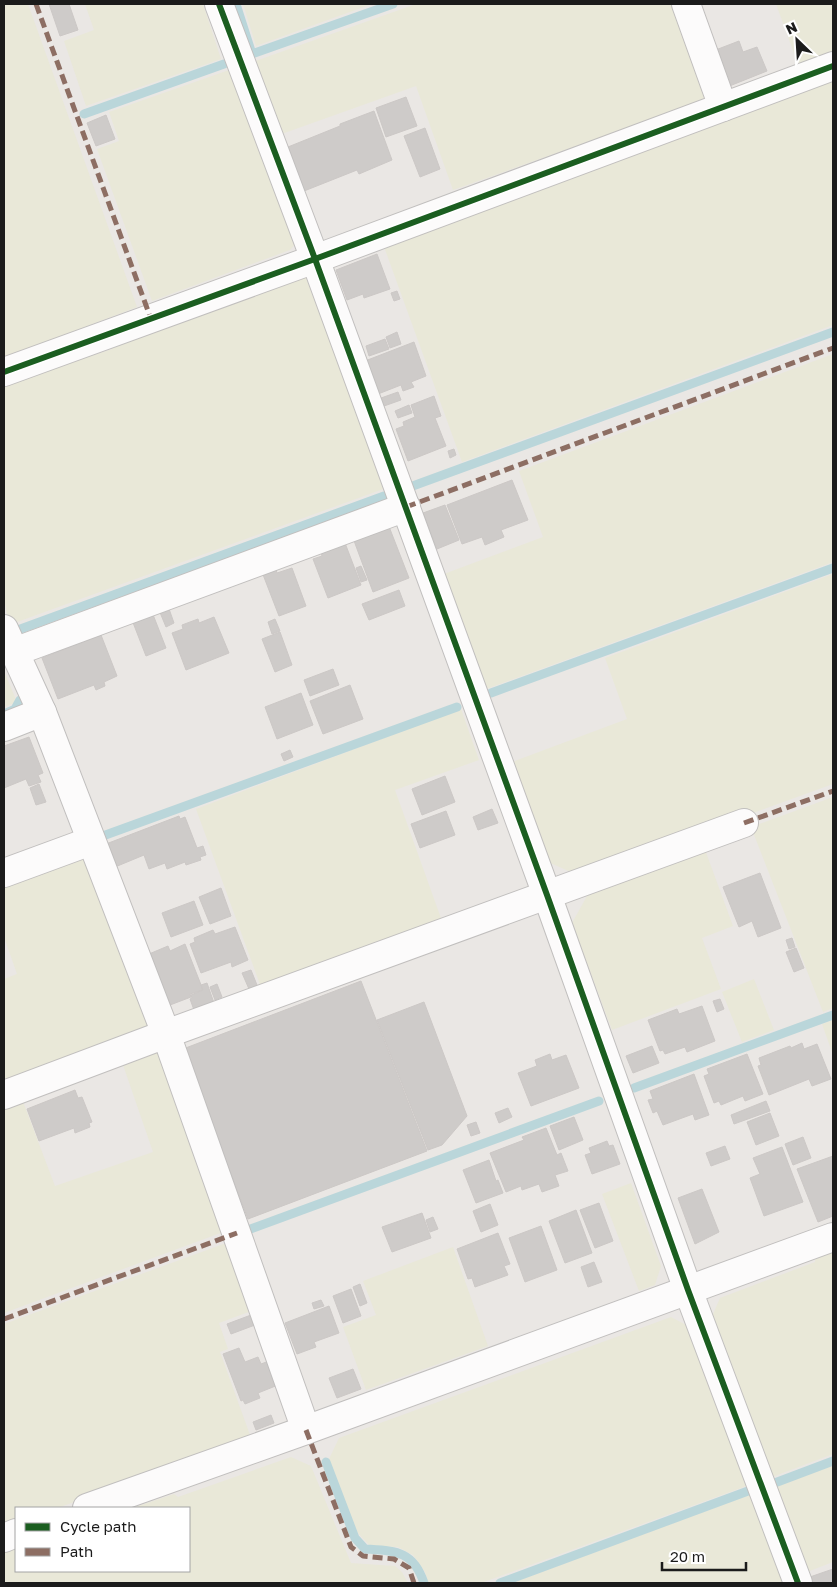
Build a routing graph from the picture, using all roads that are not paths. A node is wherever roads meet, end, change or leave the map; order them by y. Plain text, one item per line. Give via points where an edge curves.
1 (219, 4) edge
2 (686, 4) edge
3 (833, 66) edge
4 (723, 107) junction
5 (314, 259) junction
6 (4, 372) edge
7 (406, 508) junction
8 (9, 641) edge
9 (42, 712) junction
10 (4, 727) edge
11 (744, 823) dead end
12 (91, 841) junction
13 (4, 874) edge
14 (547, 895) junction
15 (166, 1034) junction
16 (4, 1095) edge
17 (833, 1237) edge
18 (688, 1290) junction
19 (306, 1430) junction
20 (89, 1507) edge
21 (798, 1583) edge

1 - 5 street
2 - 4 street
3 - 4 street
4 - 5 street
5 - 6 street
5 - 7 street
7 - 8 street
7 - 14 street
8 - 9 street
9 - 10 street
9 - 12 street
11 - 14 street
12 - 13 street
12 - 15 street
14 - 15 street
14 - 18 street
15 - 16 street
15 - 19 street
17 - 18 street
18 - 19 street
18 - 21 street
19 - 20 street

